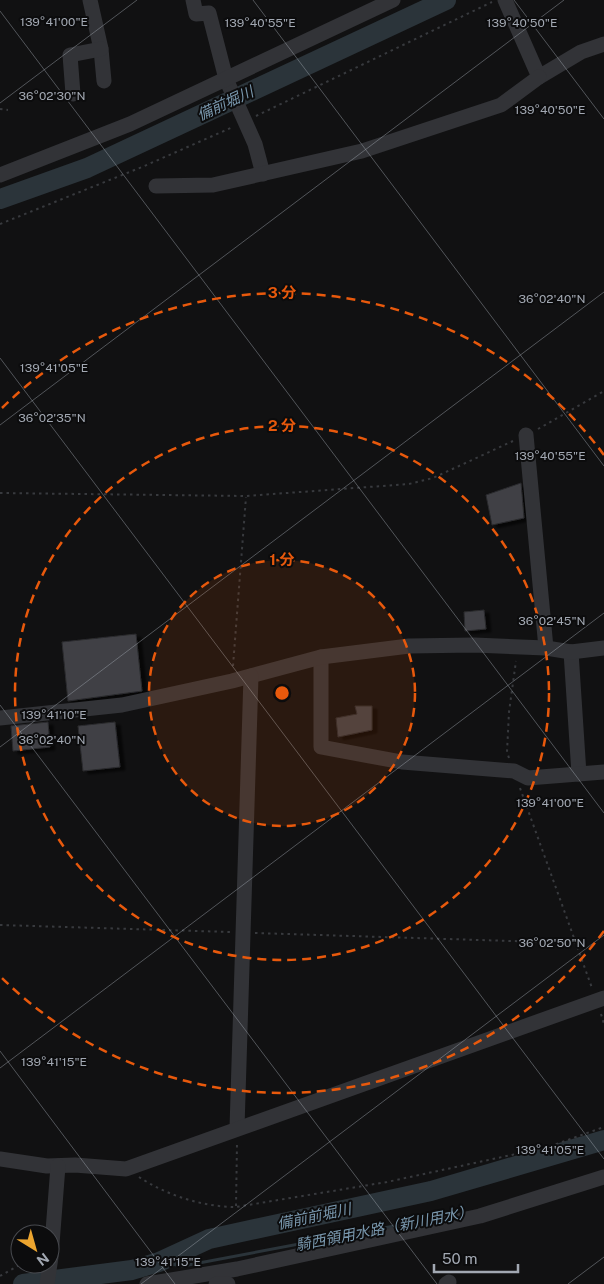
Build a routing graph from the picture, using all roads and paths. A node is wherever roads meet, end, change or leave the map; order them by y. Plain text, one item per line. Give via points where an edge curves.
1 (90, 0) edge
2 (193, 0) edge
3 (393, 0) edge
4 (505, 0) edge
5 (604, 44) edge
6 (101, 49) junction
7 (539, 78) junction
8 (226, 79) junction
9 (104, 81) dead end
10 (73, 94) dead end
11 (0, 109) edge
12 (8, 110) dead end
13 (262, 174) junction
14 (0, 175) edge
15 (156, 186) dead end
16 (604, 391) edge
17 (526, 435) junction
18 (0, 493) edge
19 (246, 496) junction
20 (518, 648) junction
21 (546, 648) junction
22 (604, 648) edge
23 (571, 652) junction
24 (322, 657) junction
25 (251, 676) junction
26 (232, 681) junction
27 (0, 718) edge
28 (514, 771) junction
29 (604, 772) edge
30 (579, 774) junction
31 (0, 925) edge
32 (242, 933) junction
33 (575, 943) junction
34 (600, 1000) edge
35 (604, 1126) edge
36 (237, 1128) junction
37 (0, 1159) edge
38 (58, 1166) junction
39 (126, 1169) junction
40 (604, 1177) edge
41 (236, 1207) junction
42 (47, 1284) edge
43 (147, 1284) edge
44 (216, 1284) edge
45 (228, 1284) edge

1 - 6 street
2 - 8 street via 196,14 209,13
3 - 8 street
4 - 7 street
5 - 7 street via 581,52
6 - 9 street
6 - 10 street via 70,54
7 - 13 street via 501,105 362,151
8 - 13 street via 255,144
8 - 14 street via 130,124
11 - 12 path
13 - 15 street via 213,185
16 - 17 path
17 - 19 path via 433,478 410,484
17 - 21 street
18 - 19 path
19 - 26 path
20 - 21 street
20 - 24 street via 409,646
20 - 28 path via 507,752
21 - 23 street
22 - 23 street
23 - 30 street
24 - 25 street
24 - 28 street via 321,747 402,762
25 - 26 street
25 - 32 street
26 - 27 street via 122,705
28 - 30 street via 528,778
28 - 33 path
29 - 30 street
31 - 32 path
32 - 33 path
32 - 36 street
33 - 34 path
34 - 36 street
35 - 41 path via 539,1149 387,1182
36 - 39 street
36 - 41 path
37 - 38 street
38 - 39 street
38 - 42 street
39 - 41 path via 152,1186 180,1197
40 - 43 street via 480,1216 237,1269
44 - 45 street

